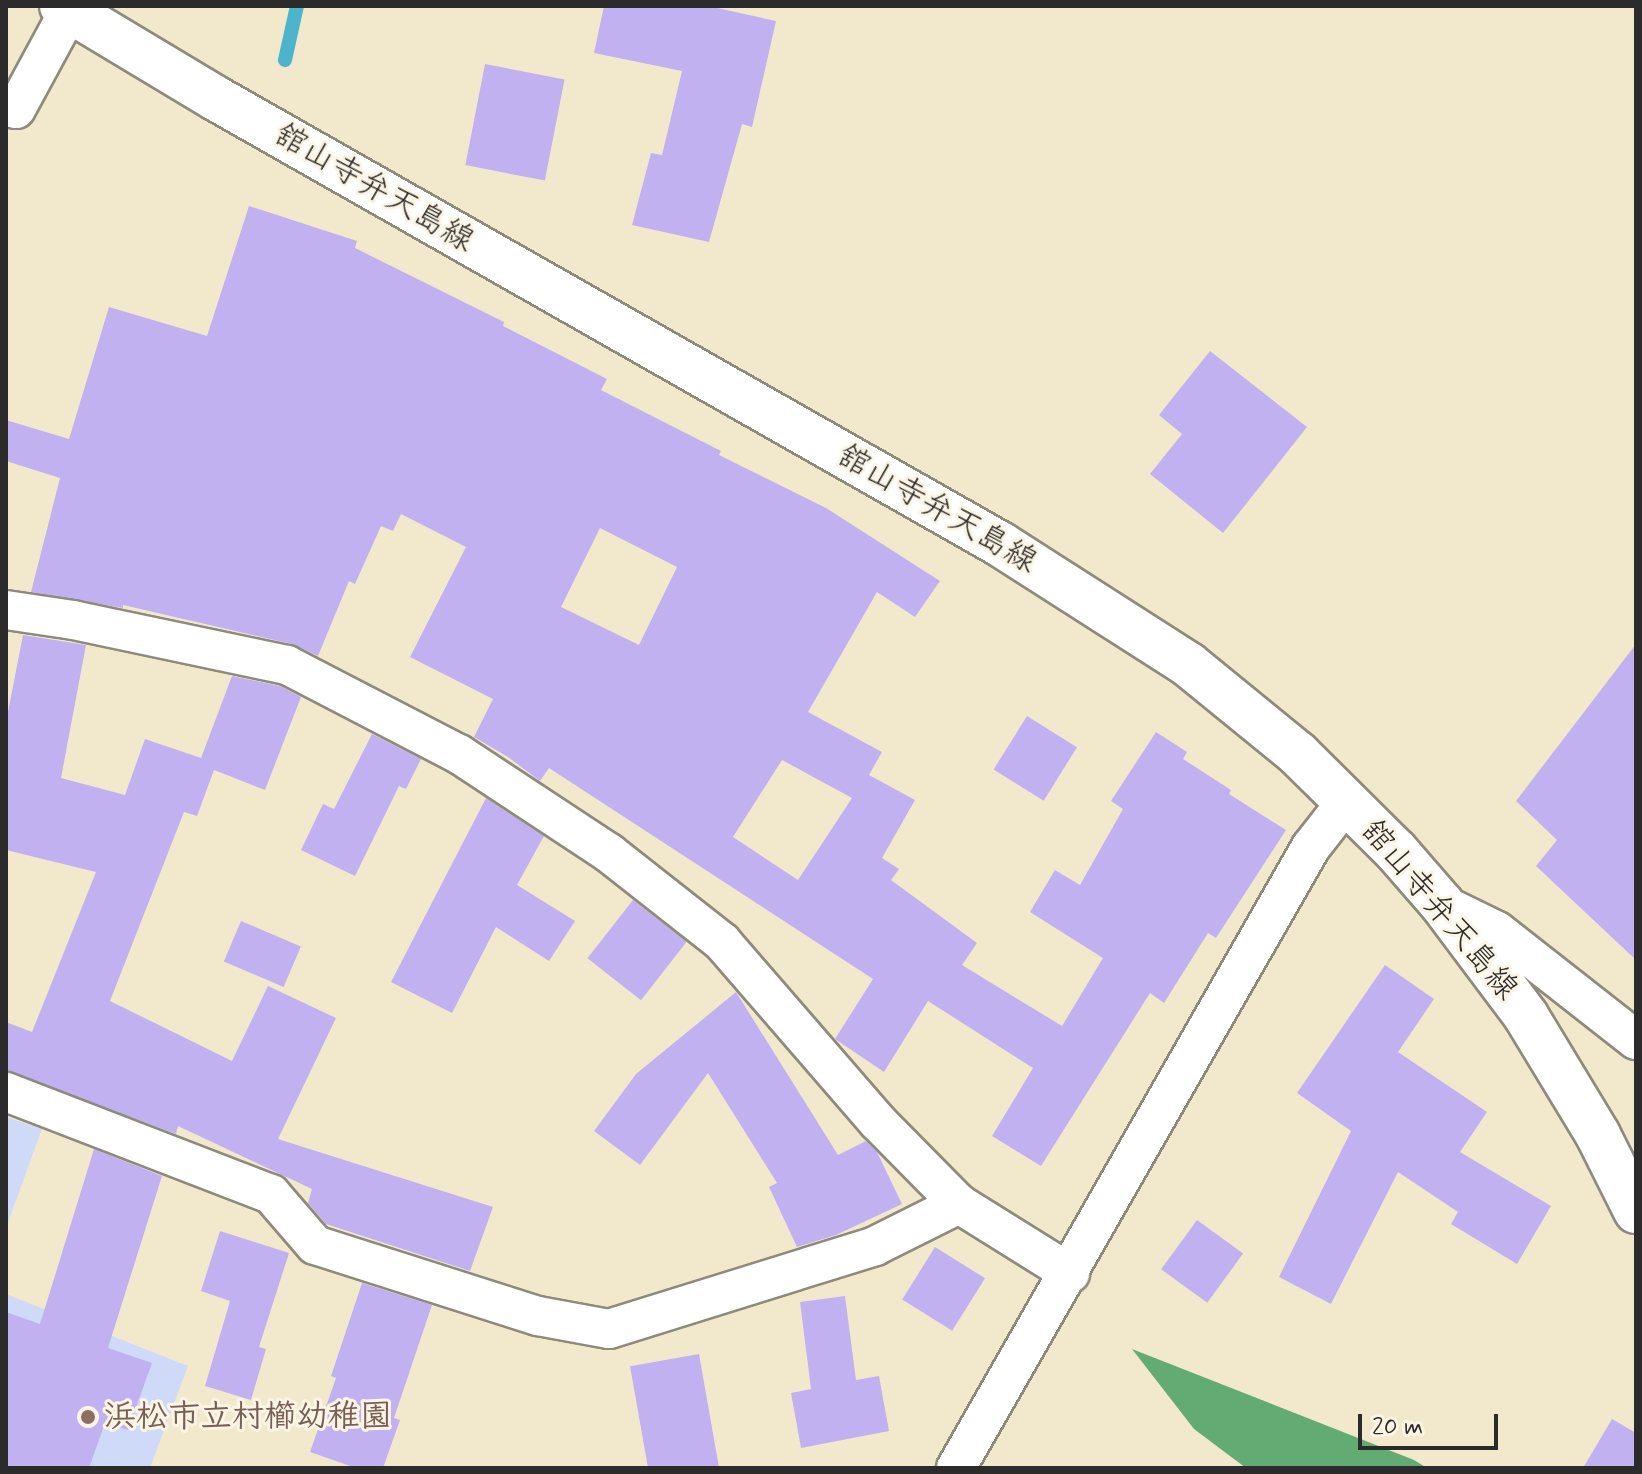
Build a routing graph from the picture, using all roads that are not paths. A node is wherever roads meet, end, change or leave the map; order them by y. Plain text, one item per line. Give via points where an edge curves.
1 (65, 8) edge
2 (6, 106) edge
3 (6, 610) edge
4 (1347, 801) junction
5 (1442, 904) junction
6 (1636, 1040) edge
7 (6, 1092) edge
8 (959, 1204) junction
9 (1636, 1211) edge
10 (1070, 1273) junction
11 (956, 1468) edge

1 - 2 street via 16,109
1 - 4 main road, 舘山寺弁天島線 via 1066,583 1189,665
3 - 8 street via 287,665 459,754 609,853 722,942 878,1122
4 - 5 main road, 舘山寺弁天島線
4 - 10 street via 1311,847
5 - 6 street via 1497,931
5 - 9 main road, 舘山寺弁天島線 via 1526,1016 1598,1135
7 - 8 street via 271,1194 315,1245 538,1316 609,1329 875,1246
8 - 10 street
10 - 11 street

